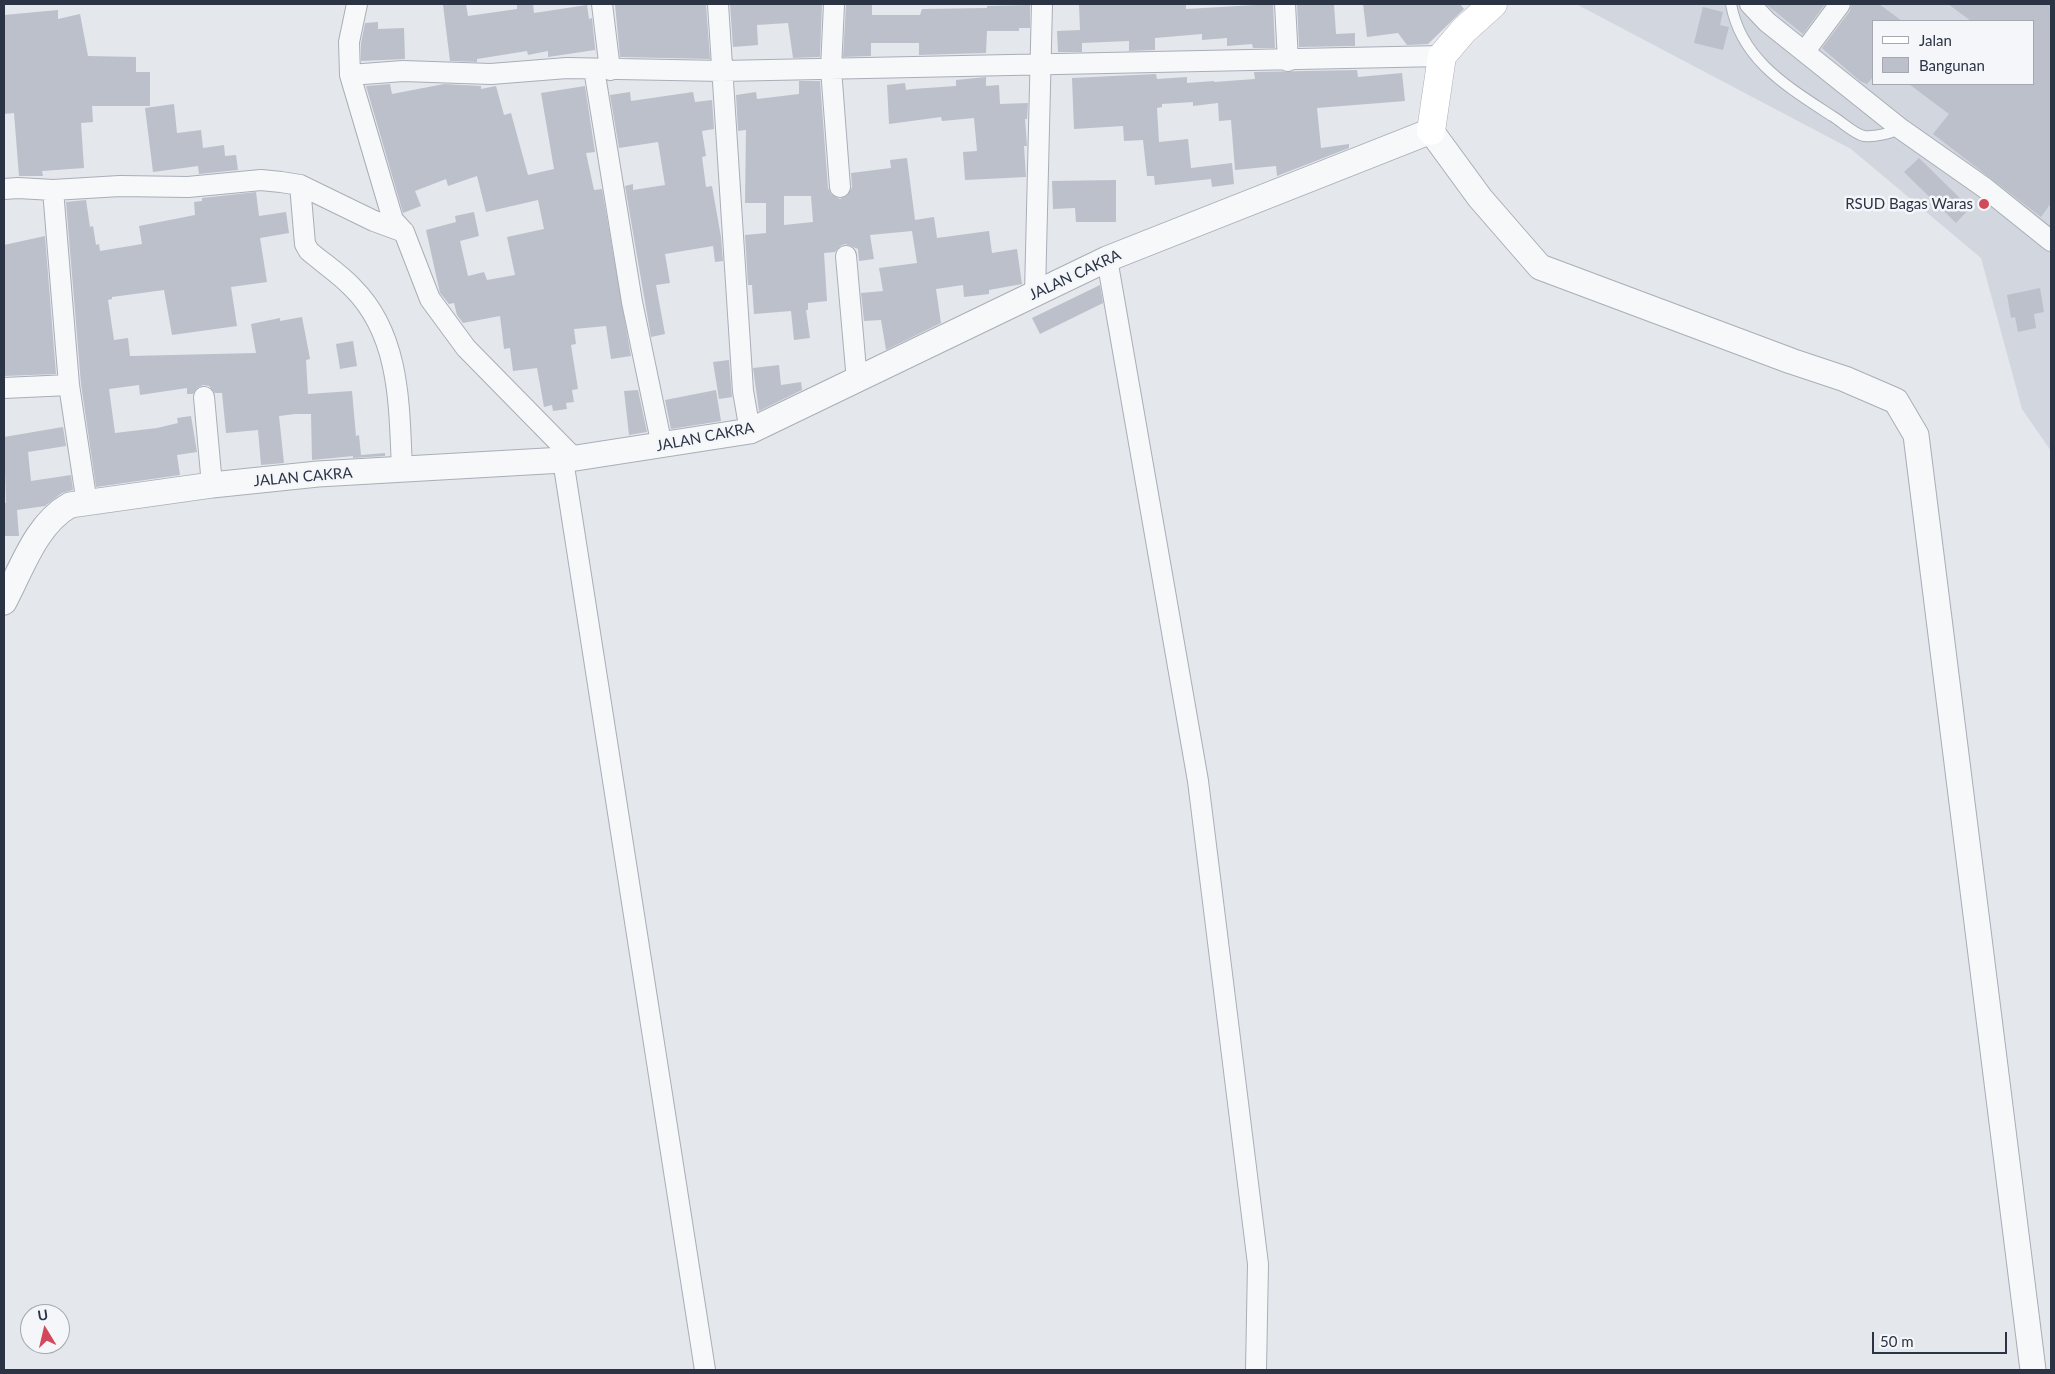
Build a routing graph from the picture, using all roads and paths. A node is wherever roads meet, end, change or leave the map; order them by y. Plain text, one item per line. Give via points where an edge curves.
1 (357, 4) edge
2 (602, 4) edge
3 (718, 4) edge
4 (834, 4) edge
5 (1042, 4) edge
6 (1285, 4) edge
7 (1493, 4) edge
8 (1731, 4) edge
9 (1750, 4) edge
10 (1840, 4) edge
11 (1805, 51) junction
12 (1442, 56) junction
13 (1288, 61) junction
14 (1040, 64) junction
15 (831, 69) junction
16 (602, 70) junction
17 (722, 71) junction
18 (350, 75) junction
19 (1901, 129) junction
20 (1431, 131) junction
21 (300, 185) junction
22 (840, 187) dead end
23 (4, 190) edge
24 (53, 190) junction
25 (404, 232) junction
26 (2051, 241) edge
27 (846, 256) dead end
28 (1107, 259) junction
29 (1035, 293) junction
30 (856, 381) junction
31 (69, 385) junction
32 (4, 388) edge
33 (204, 397) dead end
34 (750, 431) junction
35 (662, 446) junction
36 (569, 459) junction
37 (402, 469) junction
38 (212, 486) junction
39 (87, 504) junction
40 (4, 602) edge
41 (705, 1370) edge
42 (1256, 1370) edge
43 (2033, 1370) edge

1 - 18 street via 348,55
2 - 16 street
3 - 17 street
4 - 15 street
5 - 14 street
6 - 13 street
7 - 12 main road
8 - 19 lane via 1742,36 1762,66 1797,93 1862,136 1883,135
9 - 11 street via 1767,22
10 - 11 street
11 - 19 street
12 - 13 street
12 - 20 main road
13 - 14 street
14 - 15 street
14 - 29 street
15 - 17 street
15 - 22 street
16 - 17 street
16 - 18 street via 567,68 492,74 403,71
16 - 35 street via 632,302
17 - 34 street via 743,390
18 - 25 street via 393,220
19 - 26 street via 1985,188
20 - 28 street, JALAN CAKRA
20 - 43 street via 1480,198 1540,267 1845,379 1896,401 1916,435
21 - 24 street via 261,180 188,188 120,186
21 - 25 street
21 - 37 street via 305,244 353,288 376,321 390,352 398,384
23 - 24 street
24 - 31 street
25 - 36 street via 430,298 466,348
27 - 30 street
28 - 29 street, JALAN CAKRA
28 - 42 street via 1198,781 1258,1264
29 - 30 street, JALAN CAKRA
30 - 34 street, JALAN CAKRA
31 - 32 street
31 - 39 street
33 - 38 street
34 - 35 street, JALAN CAKRA
35 - 36 street, JALAN CAKRA
36 - 37 street, JALAN CAKRA
36 - 41 street
37 - 38 street, JALAN CAKRA via 318,474
38 - 39 street, JALAN CAKRA
39 - 40 street, JALAN CAKRA via 70,506 56,513 45,525

